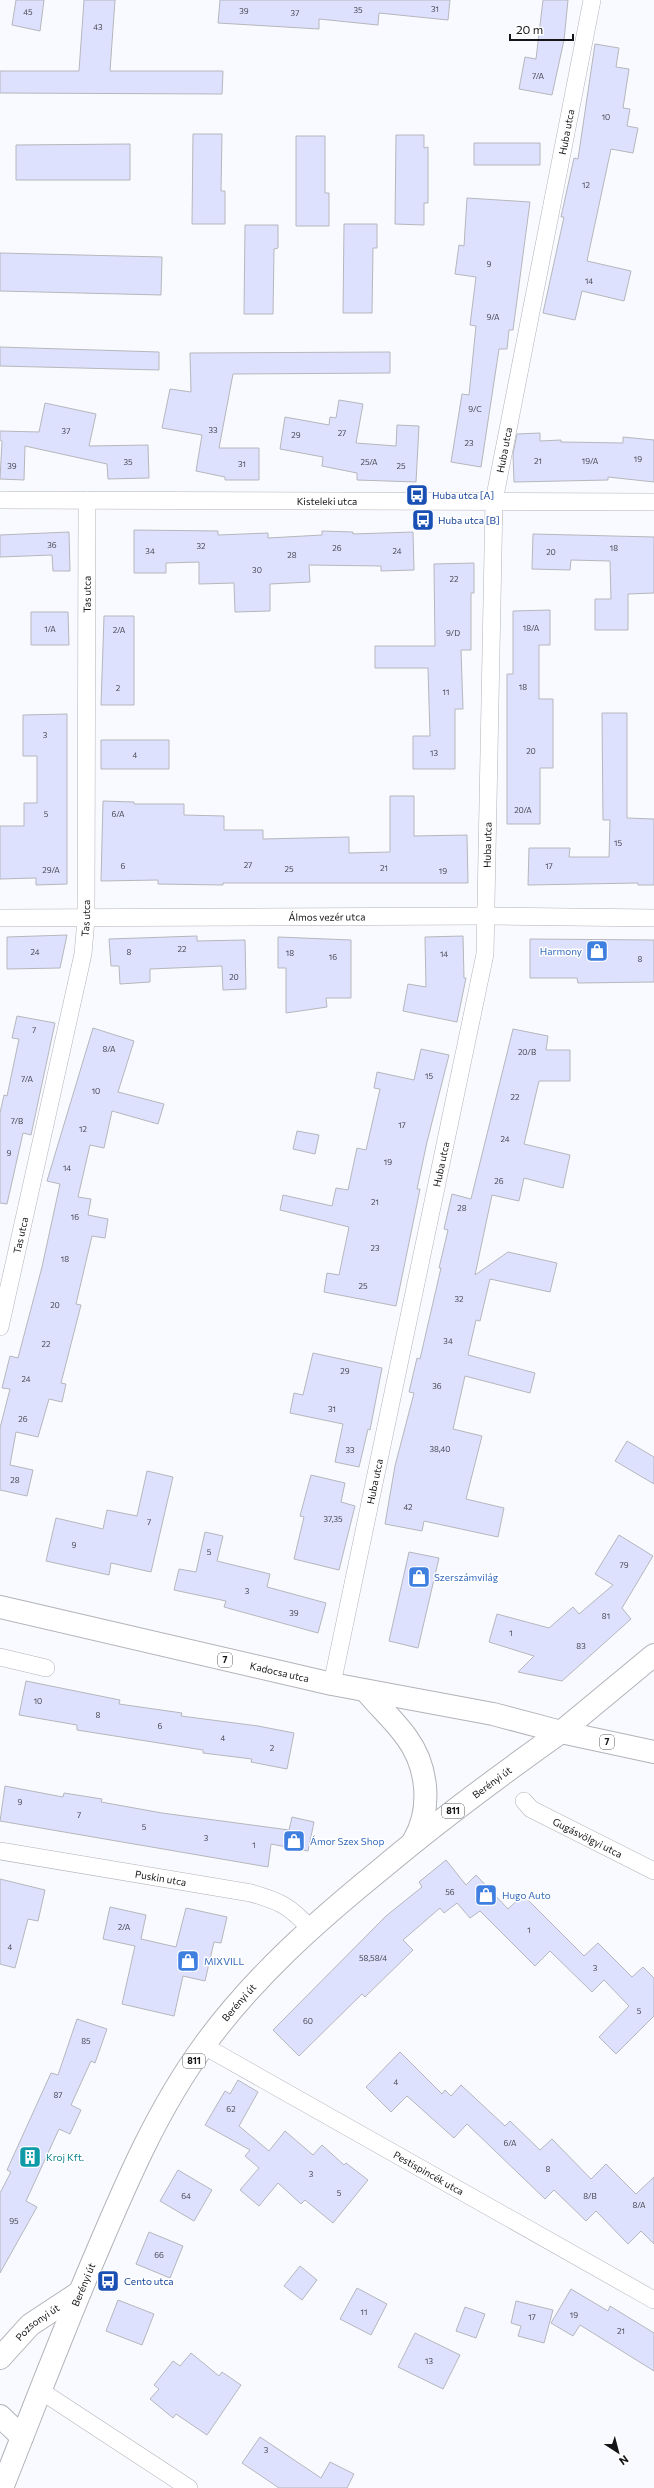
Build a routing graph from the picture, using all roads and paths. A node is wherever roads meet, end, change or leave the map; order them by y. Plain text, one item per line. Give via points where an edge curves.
1 (592, 0) edge
2 (0, 500) edge
3 (87, 500) junction
4 (494, 501) junction
5 (654, 502) edge
6 (488, 916) junction
7 (0, 918) edge
8 (654, 918) edge
9 (86, 919) junction
10 (0, 1327) edge
11 (0, 1607) edge
12 (654, 1655) edge
13 (0, 1657) edge
14 (46, 1668) dead end
15 (332, 1684) junction
16 (366, 1691) junction
17 (561, 1732) junction
18 (654, 1752) edge
19 (524, 1801) dead end
20 (413, 1841) junction
21 (0, 1851) edge
22 (654, 1871) edge
23 (311, 1929) junction
24 (204, 2046) junction
25 (80, 2292) junction
26 (654, 2300) edge
27 (0, 2358) edge
28 (41, 2391) junction
29 (0, 2416) edge
30 (22, 2437) junction
31 (2, 2488) edge
32 (189, 2488) edge

1 - 4 street, Huba utca
2 - 3 street, Kisteleki utca
3 - 4 street, Kisteleki utca
3 - 9 street, Tas utca
4 - 5 street, Kisteleki utca
4 - 6 street, Huba utca
6 - 8 street, Álmos vezér utca
6 - 9 street, Álmos vezér utca
6 - 15 street, Huba utca via 481,977
7 - 9 street, Álmos vezér utca
9 - 10 street, Tas utca via 83,954
11 - 15 main road, Kadocsa utca / 7
12 - 17 main road, Berényi út
13 - 14 street
15 - 16 main road, Kadocsa utca / 7
16 - 17 main road, Kadocsa utca / 7 via 493,1714
16 - 20 main road via 408,1738 423,1772 425,1809 422,1827
17 - 18 main road, 7
17 - 20 main road, Berényi út / 811
19 - 22 street, Gugásvölgyi utca via 531,1808
20 - 23 main road, Berényi út / 811
21 - 23 street, Puskin utca via 272,1899 291,1908
23 - 24 main road, Berényi út / 811 via 263,1975
24 - 25 main road, Berényi út / 811 via 153,2127
24 - 26 street, Pestispincék utca
25 - 27 main road, Pozsonyi út via 30,2325
25 - 28 main road, Berényi út / 811
28 - 30 main road, Berényi út / 811
28 - 32 street
29 - 30 main road
30 - 31 main road, Berényi út / 811

